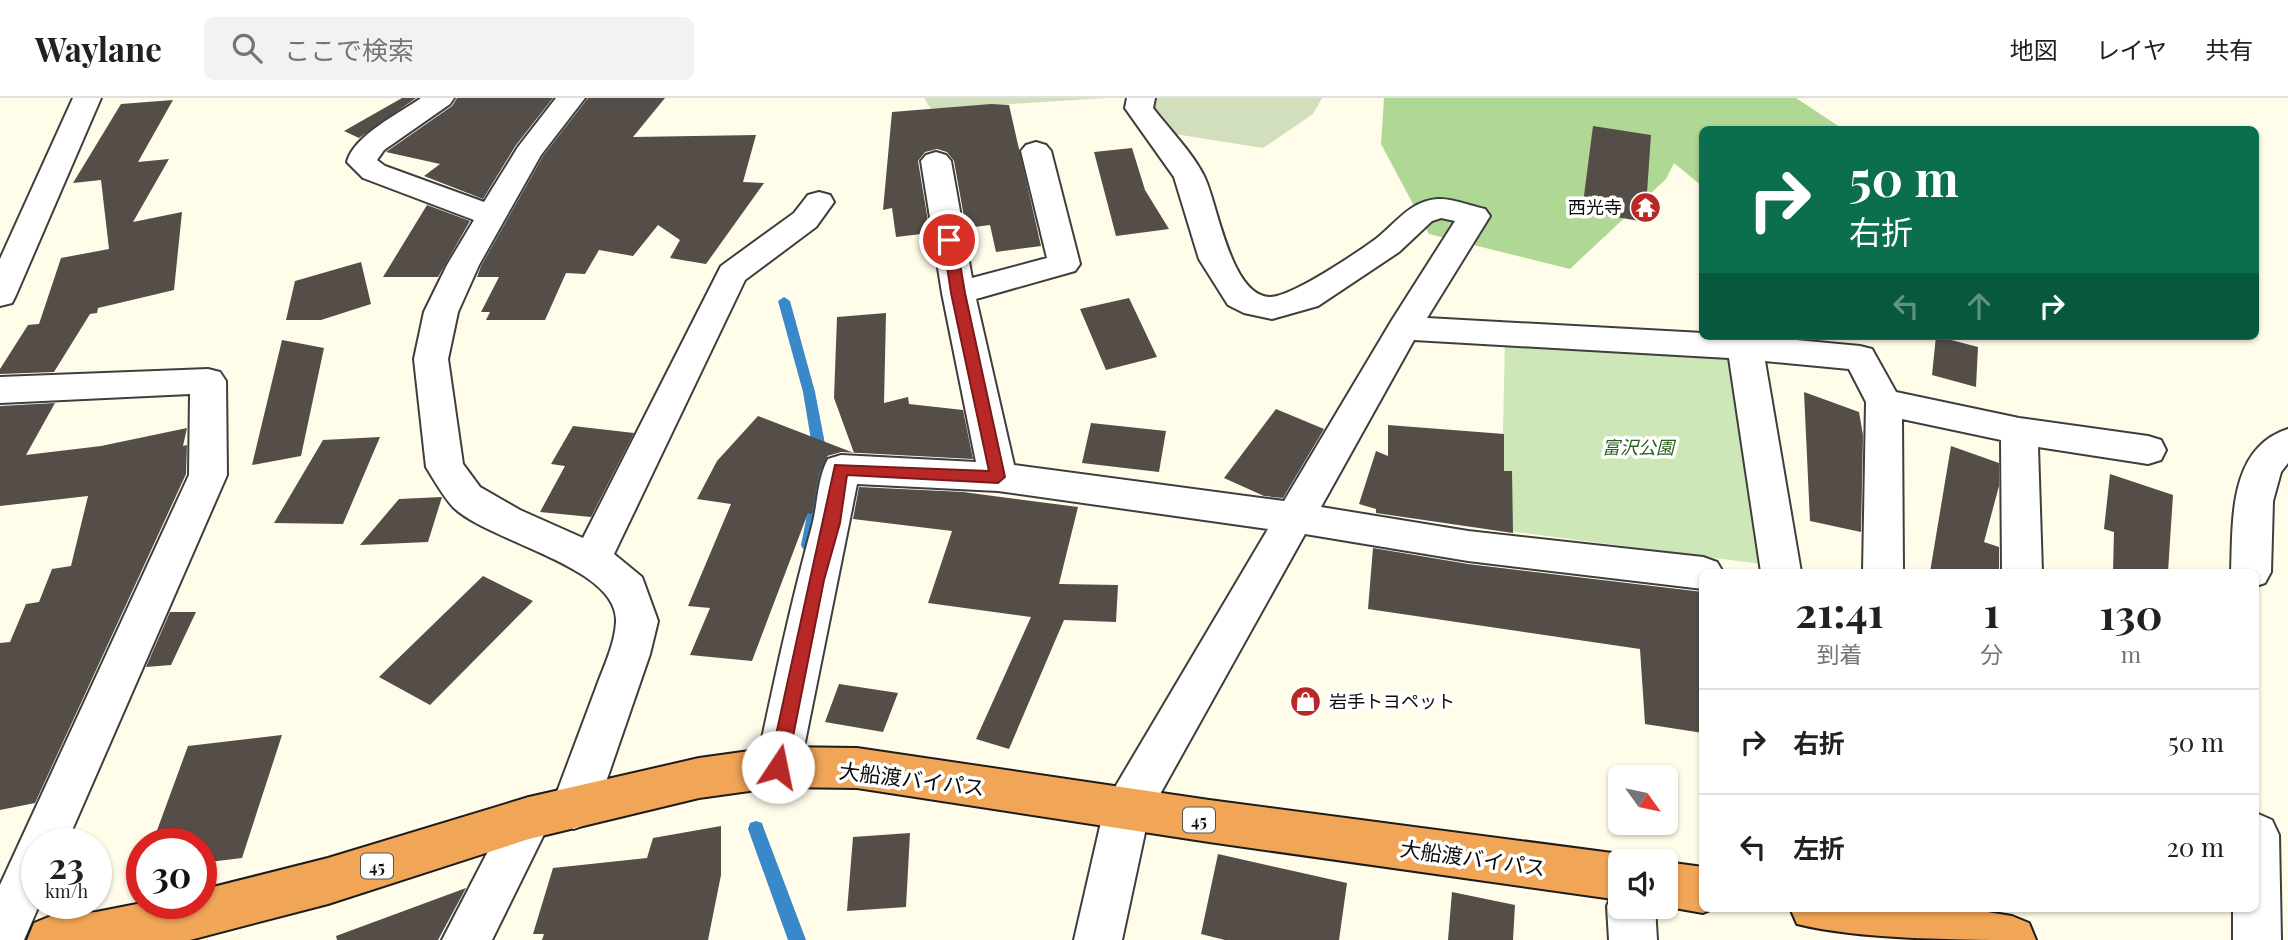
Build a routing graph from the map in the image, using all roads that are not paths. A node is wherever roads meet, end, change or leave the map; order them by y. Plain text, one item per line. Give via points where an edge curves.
1 (87, 98) edge
2 (440, 98) edge
3 (572, 98) edge
4 (1141, 98) edge
5 (1036, 151) dead end
6 (936, 161) dead end
7 (819, 202) dead end
8 (491, 215) junction
9 (958, 293) junction
10 (0, 295) edge
11 (1404, 328) junction
12 (1745, 347) junction
13 (0, 390) edge
14 (1884, 402) junction
15 (2019, 431) junction
16 (2288, 443) edge
17 (2147, 450) dead end
18 (998, 477) junction
19 (1296, 518) junction
20 (592, 559) junction
21 (1781, 569) edge
22 (1883, 569) edge
23 (2022, 569) edge
24 (2251, 569) edge
25 (1699, 573) edge
26 (778, 767) junction
27 (575, 808) junction
28 (1127, 809) junction
29 (529, 818) junction
30 (50, 828) edge
31 (1608, 875) edge
32 (1678, 886) edge
33 (1699, 889) edge
34 (21, 893) edge
35 (1839, 912) edge
36 (2257, 912) edge
37 (1632, 919) edge
38 (0, 939) edge
39 (51, 940) edge
40 (466, 940) edge
41 (1098, 940) edge
42 (1633, 940) edge
43 (2012, 940) edge
44 (2257, 940) edge

1 - 10 street
2 - 8 street via 374,144 362,162 374,172
3 - 8 street via 528,153
4 - 11 street via 1139,108 1189,176 1214,259 1240,297 1256,305 1272,308 1306,298 1388,245 1421,214 1440,208 1474,216
5 - 9 street via 1064,264
6 - 9 street
7 - 20 street via 805,220 733,274
8 - 20 street via 441,312 431,359 445,467 467,497 506,521
9 - 18 street
11 - 12 street
11 - 19 street
12 - 14 street via 1860,358
12 - 21 street
13 - 30 street via 208,381 208,475
14 - 15 street
14 - 22 street
15 - 17 street
15 - 23 street
16 - 24 street via 2267,462 2255,488
18 - 19 street
18 - 26 street via 841,469
19 - 25 street via 1468,545
19 - 28 street
20 - 27 street via 628,589 637,621
26 - 27 highway, 大船渡バイパス / 45 via 699,778
26 - 28 highway, 大船渡バイパス / 45 via 857,768
27 - 29 highway, 大船渡バイパス / 45
28 - 31 highway, 大船渡バイパス / 45
28 - 41 street
29 - 39 highway, 大船渡バイパス / 45 via 315,885 180,919
29 - 40 street
32 - 33 highway
34 - 38 street
35 - 43 highway
36 - 44 street
37 - 42 street

